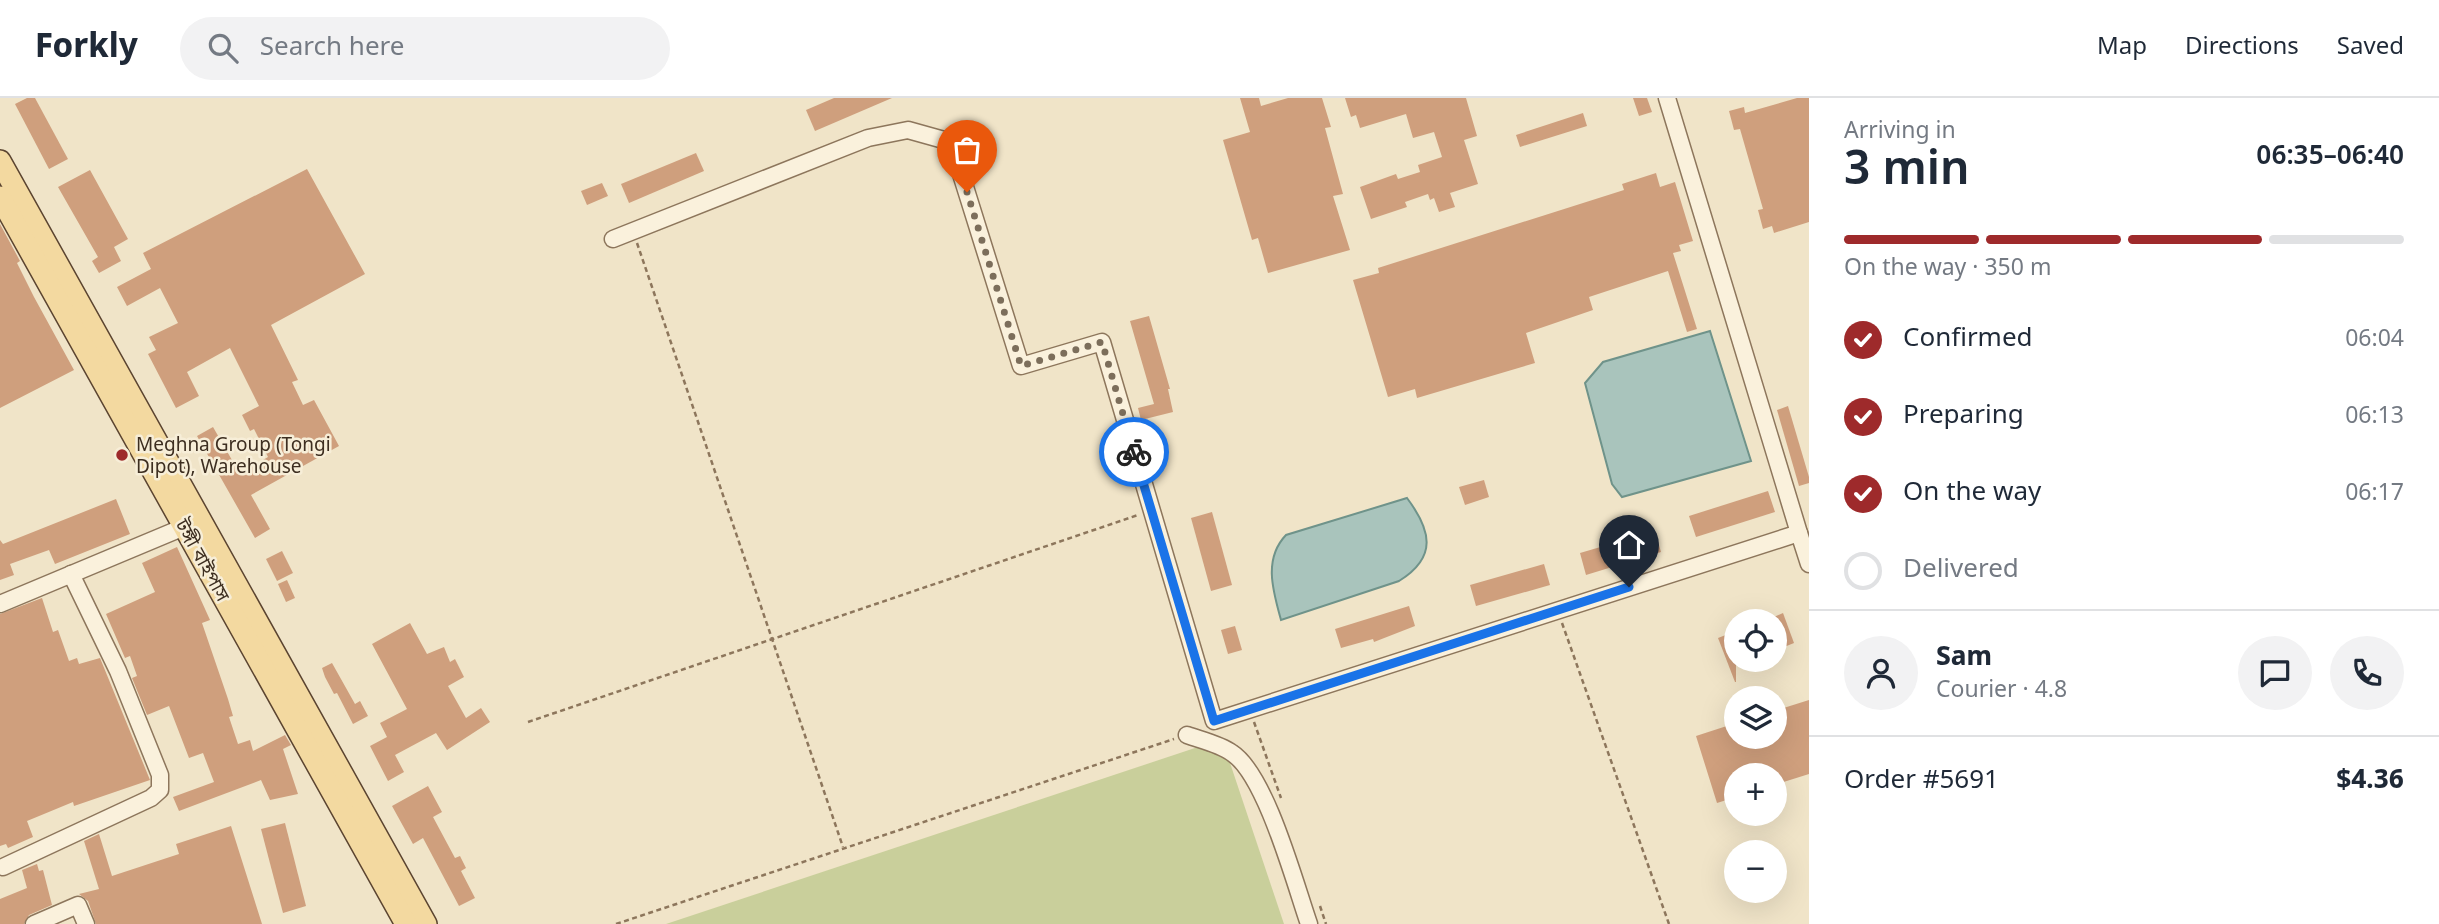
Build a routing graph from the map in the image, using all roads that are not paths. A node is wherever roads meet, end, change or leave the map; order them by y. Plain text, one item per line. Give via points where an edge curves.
1 (1667, 98) edge
2 (0, 162) edge
3 (0, 197) edge
4 (613, 239) dead end
5 (184, 527) junction
6 (1799, 533) junction
7 (1809, 564) edge
8 (71, 574) junction
9 (0, 604) edge
10 (1214, 721) junction
11 (3, 867) dead end
12 (34, 924) edge
13 (86, 924) edge
14 (406, 924) edge
15 (426, 924) edge
16 (1309, 924) edge

1 - 6 street
2 - 15 main road
3 - 5 main road, টঙ্গী বাইপাস
4 - 10 street via 868,138 908,130 951,142 1021,366 1102,342
5 - 8 street
5 - 14 main road, টঙ্গী বাইপাস
6 - 7 street
6 - 10 street
8 - 9 street
8 - 11 street via 118,671 160,775 160,790
10 - 16 street via 1187,735 1232,752 1247,766 1268,808
12 - 13 street via 78,905

